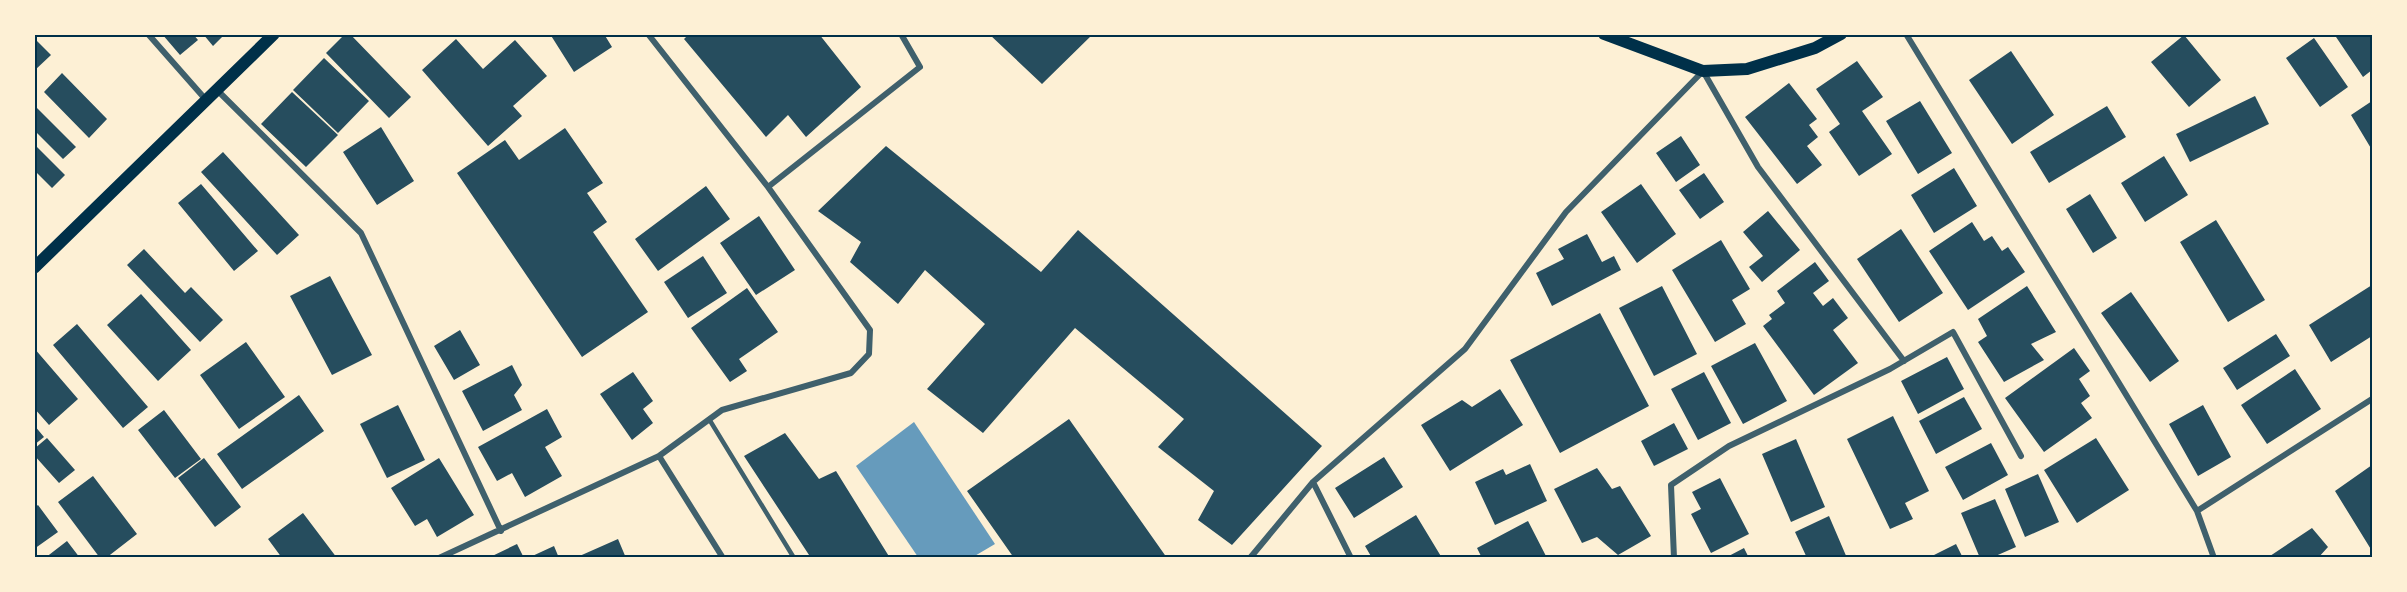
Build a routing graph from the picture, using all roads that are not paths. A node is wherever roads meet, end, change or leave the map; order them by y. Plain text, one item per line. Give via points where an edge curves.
1 (148, 34) edge
2 (274, 34) edge
3 (648, 34) edge
4 (900, 34) edge
5 (1604, 34) edge
6 (1841, 34) edge
7 (1906, 34) edge
8 (1703, 71) junction
9 (218, 91) junction
10 (207, 102) junction
11 (768, 187) junction
12 (34, 268) edge
13 (1904, 361) junction
14 (2373, 399) edge
15 (709, 419) junction
16 (659, 456) junction
17 (2021, 456) dead end
18 (1313, 482) junction
19 (2197, 512) junction
20 (501, 531) junction
21 (439, 558) edge
22 (723, 558) edge
23 (794, 558) edge
24 (1250, 558) edge
25 (1351, 558) edge
26 (1674, 558) edge
27 (2214, 558) edge

1 - 10 street
2 - 9 main road
3 - 11 street
4 - 11 street via 920,66
5 - 8 main road
6 - 8 main road via 1815,48 1747,69
7 - 19 street
8 - 13 street via 1758,167
8 - 18 street via 1566,212 1465,350
9 - 10 main road
9 - 20 street via 361,232
10 - 12 main road
11 - 15 street via 870,330 869,354 851,373 722,410
13 - 17 street via 1953,332
13 - 26 street via 1729,446 1671,485
14 - 19 street
15 - 16 street
15 - 23 lane
16 - 20 street
16 - 22 street
18 - 24 street
18 - 25 street
19 - 27 street
20 - 21 street

